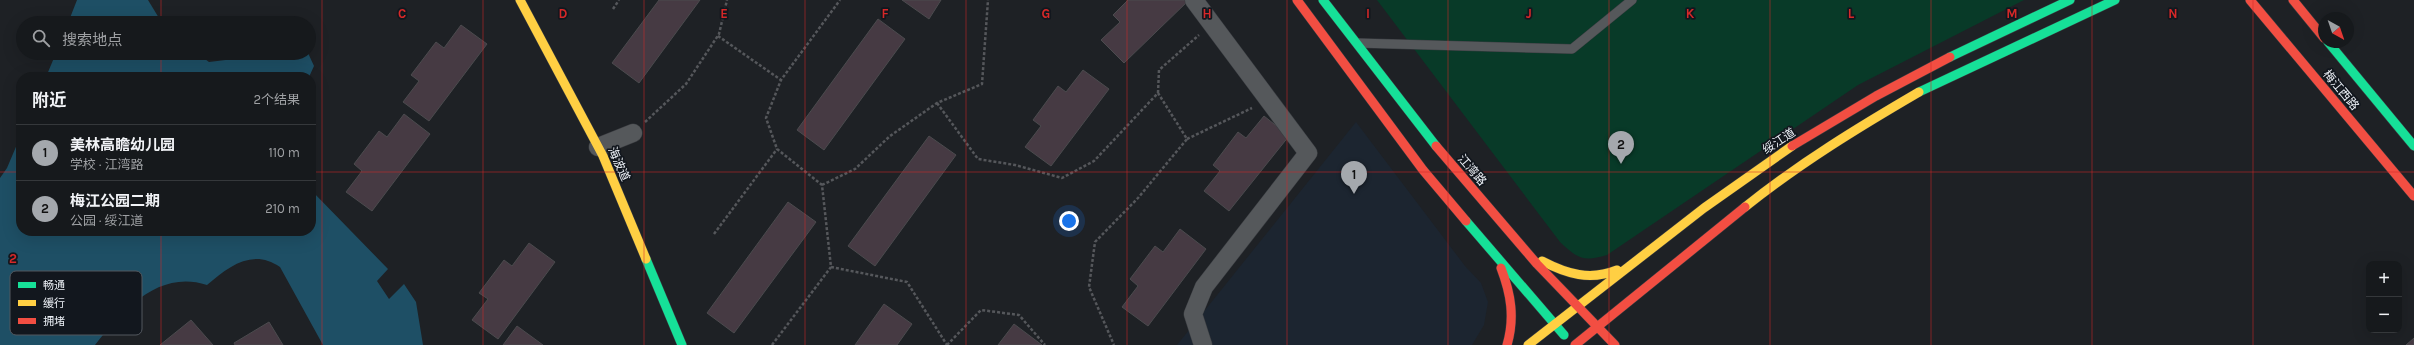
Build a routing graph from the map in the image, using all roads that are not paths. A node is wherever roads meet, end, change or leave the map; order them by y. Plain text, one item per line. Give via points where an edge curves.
1 (520, 0) edge
2 (1194, 0) edge
3 (1297, 0) edge
4 (1323, 0) edge
5 (1632, 0) edge
6 (2070, 0) edge
7 (2115, 0) edge
8 (2250, 0) edge
9 (2293, 0) edge
10 (2318, 31) edge
11 (1355, 43) junction
12 (2333, 48) edge
13 (633, 133) road end
14 (2414, 146) edge
15 (598, 147) junction
16 (2414, 196) edge
17 (1521, 244) junction
18 (1499, 261) junction
19 (1635, 261) junction
20 (1651, 282) junction
21 (1542, 294) dead end
22 (1622, 294) dead end
23 (1554, 295) dead end
24 (1606, 298) dead end
25 (1584, 300) junction
26 (1573, 303) junction
27 (1546, 314) junction
28 (1555, 324) junction
29 (1596, 326) junction
30 (1544, 333) junction
31 (682, 345) edge
32 (1203, 345) edge
33 (1507, 345) edge
34 (1528, 345) edge
35 (1539, 345) edge
36 (1574, 345) edge
37 (1615, 345) edge

1 - 15 main road, 海波道
2 - 32 street via 1308,153 1204,287 1193,314
3 - 18 main road via 1423,170
4 - 11 main road, 江湾路
5 - 11 lane via 1572,49
6 - 19 main road, 绥江道 via 1914,75 1814,132 1748,175
7 - 20 main road via 1933,84 1885,110 1796,168
8 - 16 main road, 梅江西路
9 - 10 main road
11 - 17 main road, 江湾路 via 1442,154
12 - 14 main road, 梅江西路
13 - 15 street
15 - 31 main road, 海波道
17 - 18 main road via 1536,282
17 - 19 main road via 1541,261 1574,276 1591,277 1610,273
17 - 26 main road, 江湾路
18 - 27 main road
18 - 33 main road via 1512,309 1513,323
19 - 25 main road, 绥江道
20 - 22 main road
20 - 29 main road
21 - 27 main road
23 - 26 main road
24 - 25 main road
25 - 26 main road, 绥江道
26 - 28 main road, 绥江道
26 - 29 main road, 江湾路
27 - 28 main road
27 - 30 main road
28 - 30 main road, 绥江道
28 - 36 main road
29 - 36 main road
29 - 37 main road, 江湾路
30 - 34 main road, 绥江道
30 - 35 main road

